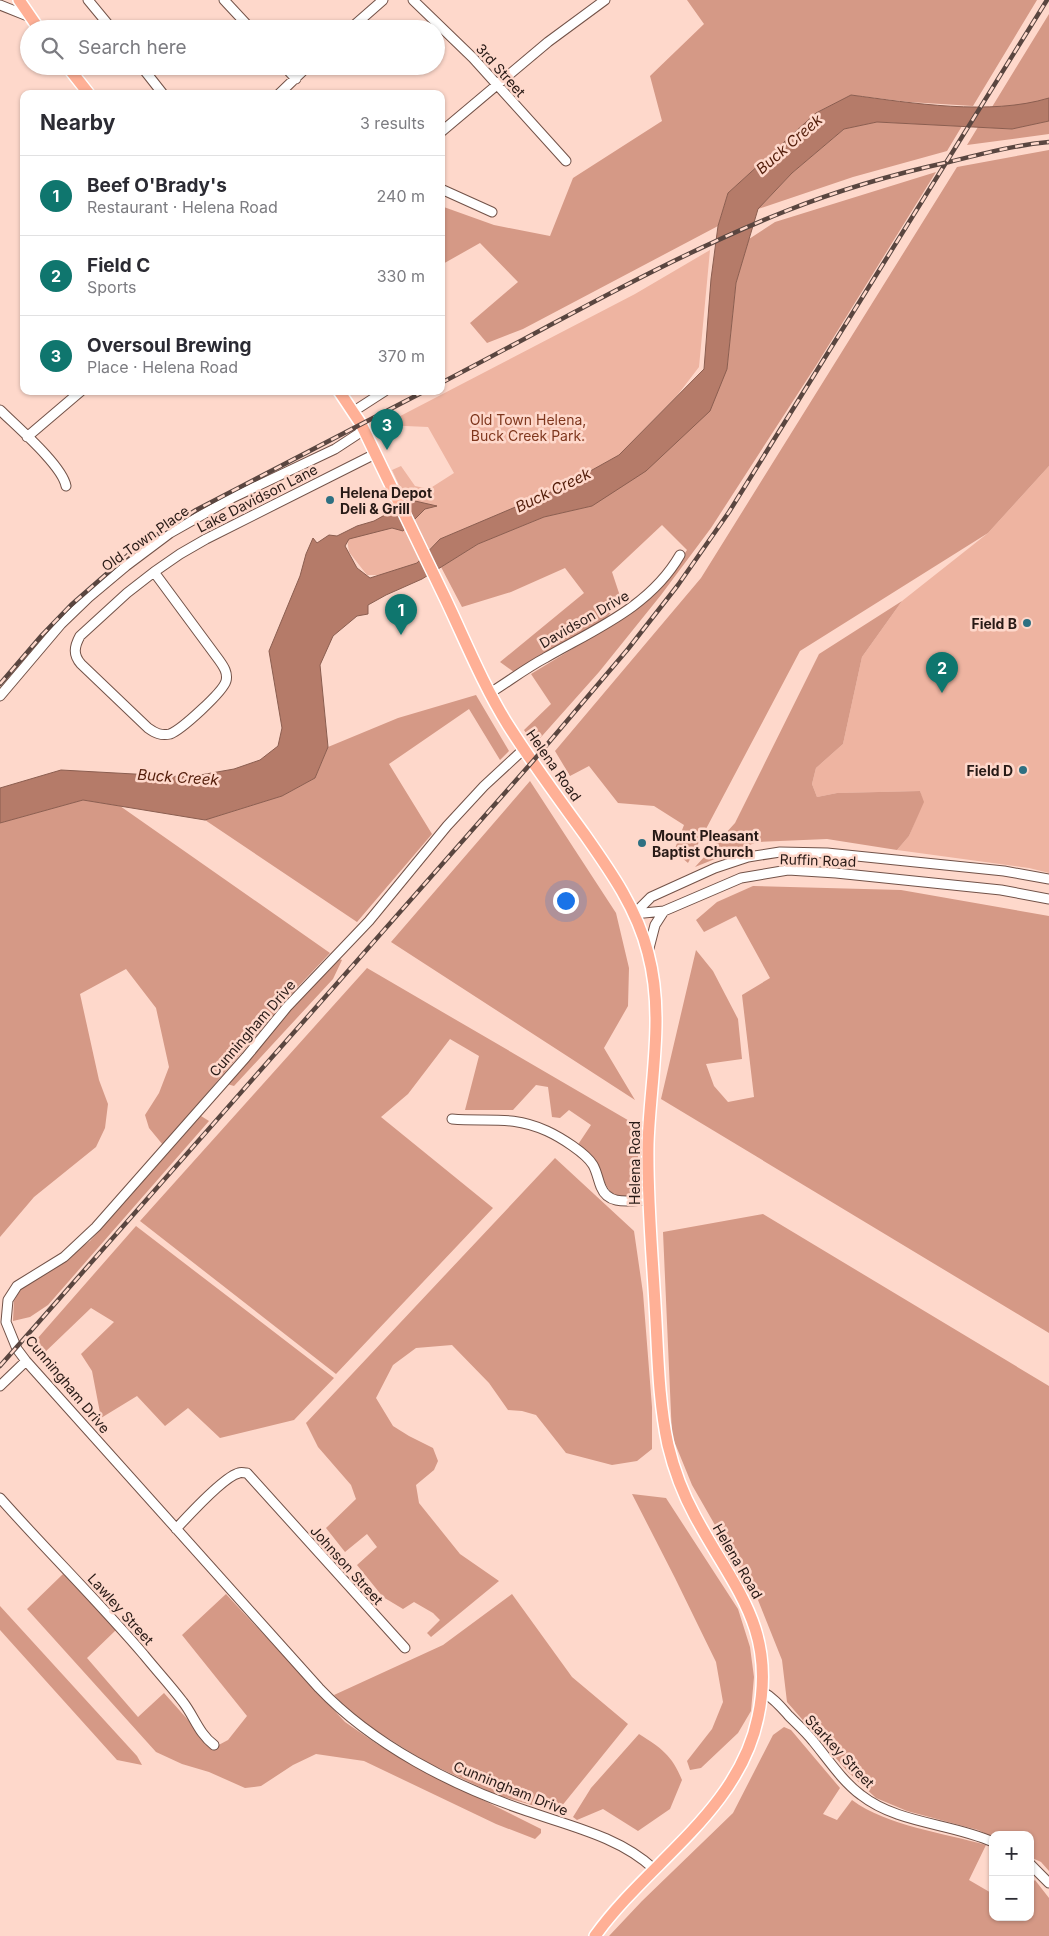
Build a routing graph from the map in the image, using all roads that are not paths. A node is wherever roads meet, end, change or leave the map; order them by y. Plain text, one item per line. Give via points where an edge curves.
1 (2, 0) edge
2 (20, 0) edge
3 (88, 0) edge
4 (224, 0) edge
5 (383, 0) edge
6 (412, 0) edge
7 (605, 0) edge
8 (0, 5) edge
9 (32, 18) joint
10 (105, 20) edge
11 (243, 20) edge
12 (360, 20) edge
13 (433, 20) edge
14 (445, 31) edge
15 (74, 75) edge
16 (148, 75) edge
17 (293, 75) edge
18 (299, 75) edge
19 (296, 78) junction
20 (496, 86) junction
21 (86, 90) edge
22 (160, 90) edge
23 (283, 90) edge
24 (445, 129) edge
25 (566, 162) dead end
26 (445, 191) edge
27 (492, 212) dead end
28 (76, 395) edge
29 (342, 395) edge
30 (380, 395) edge
31 (0, 410) edge
32 (354, 411) junction
33 (364, 430) junction
34 (27, 436) junction
35 (375, 454) junction
36 (66, 486) dead end
37 (680, 555) dead end
38 (154, 572) junction
39 (490, 693) junction
40 (0, 696) edge
41 (524, 749) junction
42 (1049, 879) edge
43 (1049, 899) edge
44 (664, 912) junction
45 (634, 914) junction
46 (648, 952) junction
47 (452, 1119) dead end
48 (649, 1200) junction
49 (26, 1360) junction
50 (0, 1386) edge
51 (0, 1498) edge
52 (176, 1529) junction
53 (405, 1648) dead end
54 (761, 1691) junction
55 (214, 1745) dead end
56 (989, 1840) edge
57 (1034, 1868) edge
58 (654, 1869) junction
59 (1049, 1883) edge
60 (595, 1936) edge

1 - 8 street
2 - 9 main road
3 - 10 street
4 - 11 street
5 - 12 street
6 - 13 street, 3rd Street
7 - 20 street
8 - 9 street
14 - 20 street, 3rd Street
15 - 21 main road
16 - 22 street
17 - 19 street
18 - 19 street
19 - 23 street
20 - 24 street
20 - 25 street, 3rd Street
26 - 27 street
28 - 34 street
29 - 32 main road, Helena Road
30 - 32 street
31 - 34 street
32 - 33 main road, Helena Road
33 - 35 main road, Helena Road
33 - 40 street, Old Town Place via 170,533 89,597 61,624
34 - 36 street via 57,468
35 - 38 street, Lake Davidson Lane via 206,539
35 - 39 main road, Helena Road
37 - 39 street, Davidson Drive via 662,582 640,602
38 - 38 street, Lake Davidson Lane via 80,636 75,654 81,664 148,728 157,734 168,734 182,726 219,693 226,682 226,672
39 - 41 main road, Helena Road
41 - 45 main road, Helena Road via 604,862
41 - 49 street, Cunningham Drive via 447,826 377,912 287,1007 96,1227 64,1257 17,1286 8,1300 6,1322 17,1349
42 - 45 street, Ruffin Road via 1004,871 827,853 773,852 728,863 697,876 651,897
43 - 44 street, Ruffin Road via 1001,890 788,870 741,878
44 - 45 street, Ruffin Road
44 - 46 street via 655,925
45 - 46 main road, Helena Road
46 - 48 main road, Helena Road via 656,990 649,1114
47 - 48 street via 506,1119 547,1130 586,1156 608,1197 623,1202
48 - 54 main road, Helena Road via 660,1384 668,1442 689,1504 741,1592 753,1620 762,1660
49 - 50 street
49 - 52 street, Cunningham Drive
51 - 55 street, Lawley Street via 140,1650
52 - 53 street, Johnson Street via 210,1494 238,1473 247,1473
52 - 58 street, Cunningham Drive via 330,1700 368,1732 430,1769 484,1795 628,1848
54 - 56 street, Starkey Street via 812,1738 848,1783 870,1802 899,1814
54 - 58 main road, Helena Road via 752,1741 734,1777 700,1822
57 - 59 street
58 - 60 main road, Helena Road

